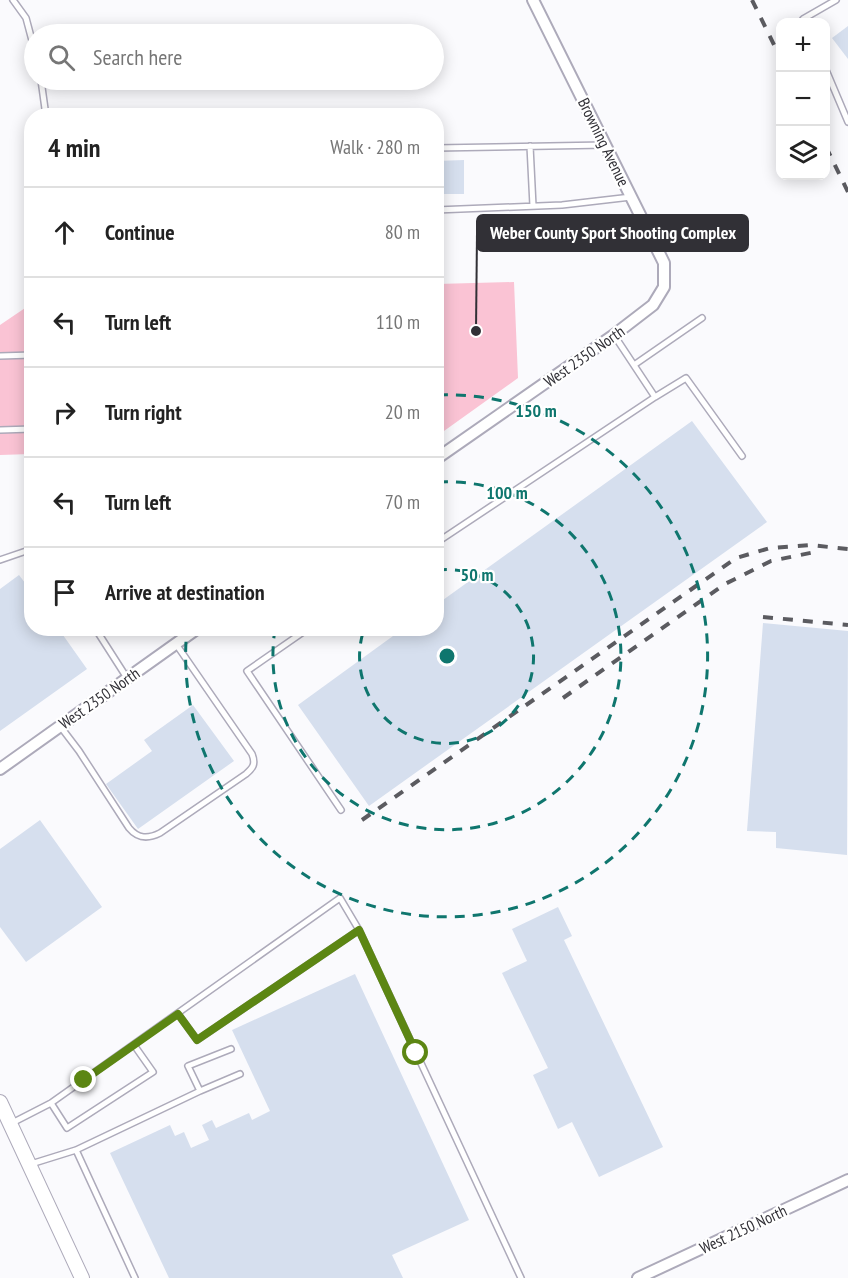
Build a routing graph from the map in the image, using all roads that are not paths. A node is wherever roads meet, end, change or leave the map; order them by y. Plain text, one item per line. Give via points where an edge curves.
1 (13, 0) edge
2 (533, 0) edge
3 (836, 0) edge
4 (805, 18) edge
5 (28, 24) edge
6 (826, 72) edge
7 (42, 90) edge
8 (45, 108) edge
9 (848, 122) edge
10 (605, 145) junction
11 (530, 146) junction
12 (444, 148) edge
13 (631, 197) junction
14 (533, 206) junction
15 (444, 210) edge
16 (664, 287) joint
17 (702, 318) dead end
18 (614, 334) junction
19 (24, 355) edge
20 (0, 356) edge
21 (634, 365) junction
22 (654, 397) junction
23 (24, 429) edge
24 (0, 430) edge
25 (444, 453) edge
26 (742, 456) dead end
27 (444, 538) edge
28 (24, 552) edge
29 (0, 560) edge
30 (100, 636) edge
31 (187, 636) edge
32 (297, 636) edge
33 (176, 644) junction
34 (127, 678) junction
35 (60, 726) junction
36 (0, 769) edge
37 (341, 810) dead end
38 (359, 930) junction
39 (178, 1014) junction
40 (134, 1045) junction
41 (231, 1049) dead end
42 (240, 1074) dead end
43 (200, 1091) junction
44 (0, 1102) edge
45 (51, 1103) junction
46 (10, 1124) junction
47 (76, 1149) junction
48 (30, 1164) junction
49 (848, 1180) edge
50 (82, 1278) edge
51 (135, 1278) edge
52 (521, 1278) edge
53 (639, 1278) edge

1 - 5 lane
2 - 10 street, Browning Avenue
3 - 4 lane
6 - 9 lane
7 - 8 lane
10 - 11 lane
10 - 13 street, Browning Avenue
11 - 12 lane
11 - 14 lane
13 - 14 lane
13 - 16 street, Browning Avenue via 664,263
14 - 15 lane
16 - 18 street, West 2350 North via 653,305
17 - 21 lane
18 - 21 lane
18 - 25 street, West 2350 North
19 - 20 lane
21 - 22 lane
22 - 26 lane via 686,378
22 - 27 lane
23 - 24 lane
28 - 29 lane
30 - 34 lane
31 - 33 street, West 2350 North
32 - 37 lane via 247,671
33 - 34 street, West 2350 North
33 - 35 lane via 252,754 254,766 246,774 160,833 138,836
34 - 35 street, West 2350 North
35 - 36 street, West 2350 North
38 - 39 lane via 197,1040
38 - 39 lane via 340,898
38 - 52 lane
39 - 40 lane
40 - 45 lane
40 - 45 lane via 153,1072 67,1128
41 - 43 lane via 188,1066
42 - 43 lane
43 - 47 lane
44 - 46 street
45 - 46 lane
46 - 48 street
47 - 48 lane
47 - 51 lane
48 - 50 street
49 - 53 street, West 2150 North

